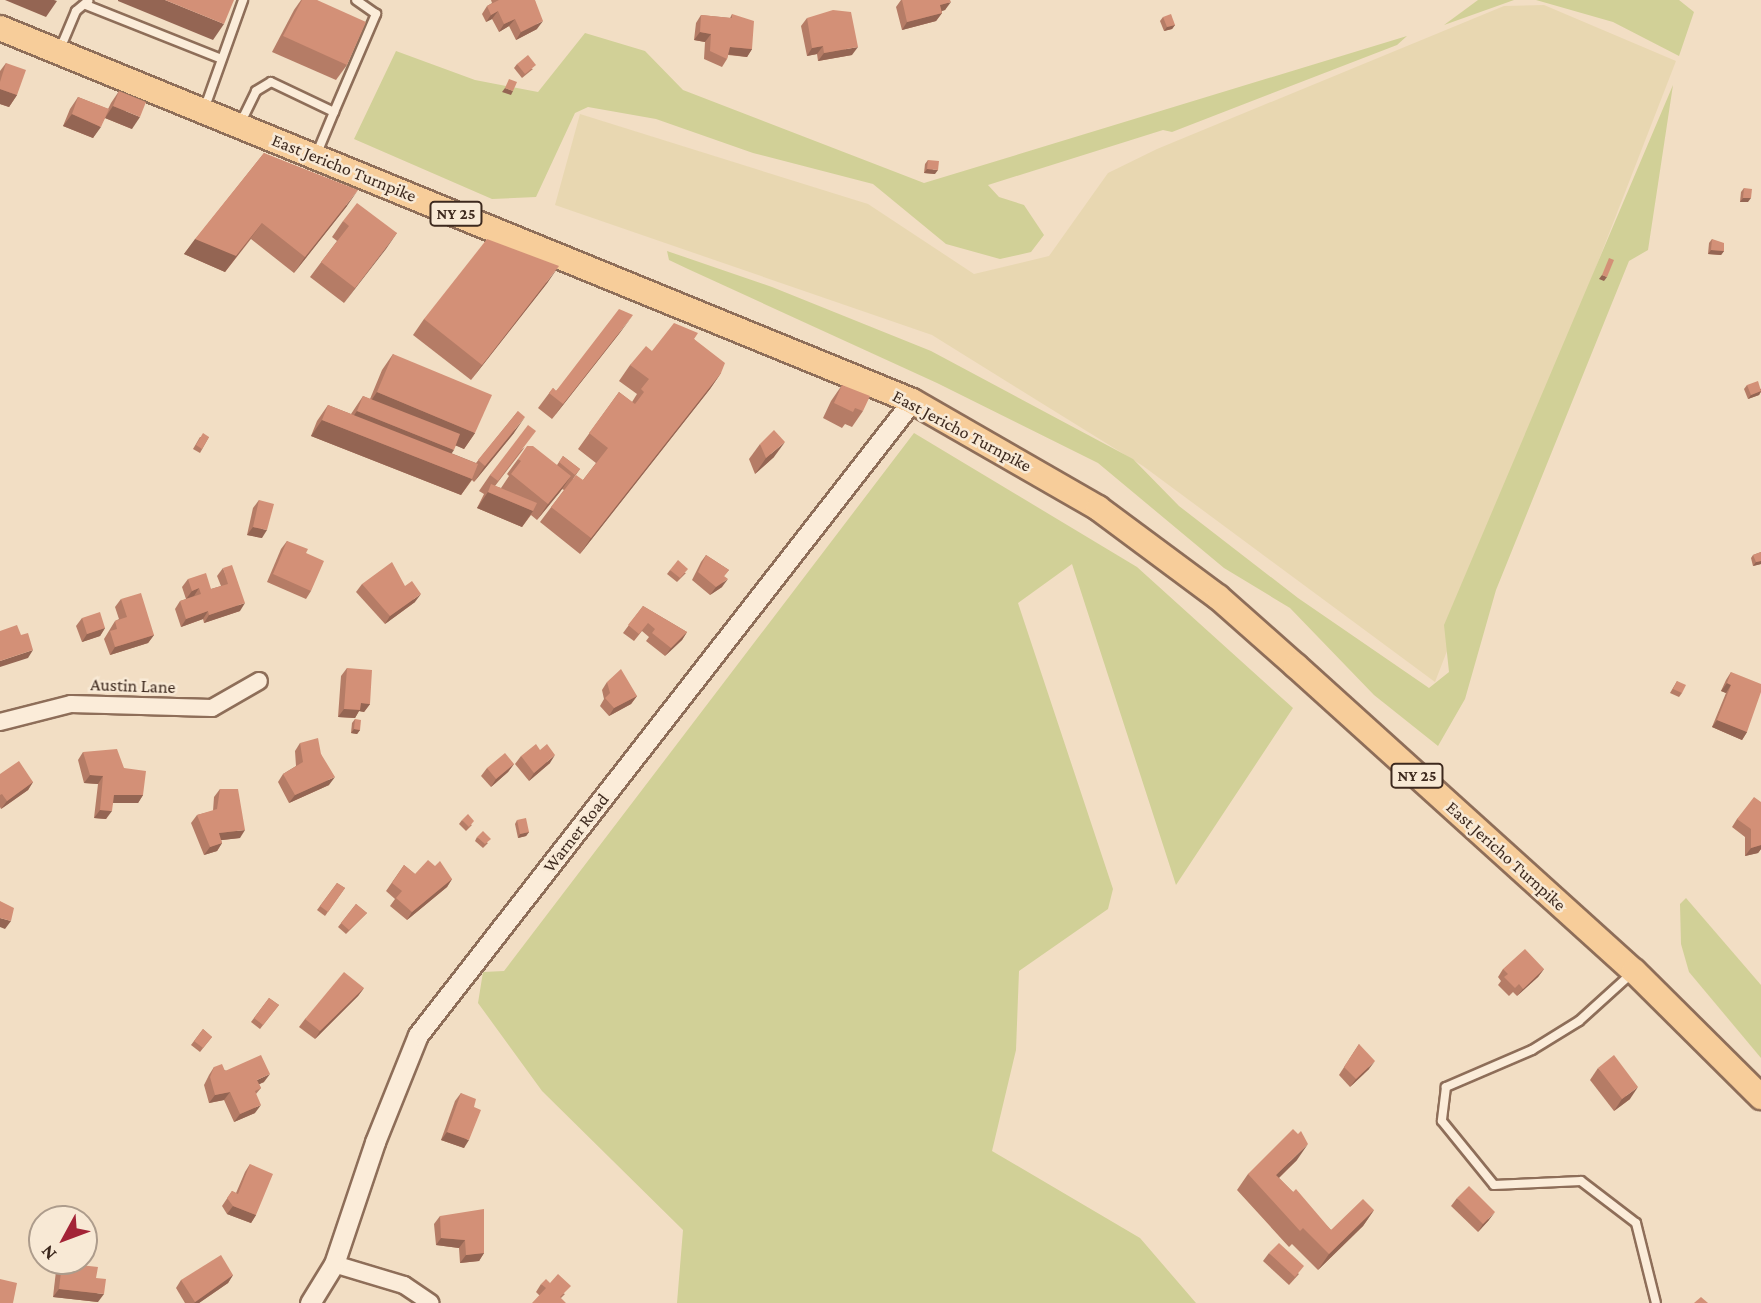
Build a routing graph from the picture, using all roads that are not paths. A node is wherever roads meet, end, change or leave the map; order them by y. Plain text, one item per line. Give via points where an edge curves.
1 (243, 0) edge
2 (356, 0) edge
3 (87, 2) edge
4 (0, 28) edge
5 (59, 52) junction
6 (219, 58) junction
7 (204, 110) junction
8 (334, 112) junction
9 (240, 125) junction
10 (316, 156) junction
11 (912, 401) junction
12 (259, 681) dead end
13 (0, 722) edge
14 (1634, 971) junction
15 (1761, 1097) edge
16 (334, 1264) junction
17 (310, 1303) edge
18 (431, 1303) edge
19 (1656, 1303) edge

1 - 6 lane
2 - 8 lane via 376,14
3 - 5 lane via 76,11
3 - 6 lane
4 - 5 main road, East Jericho Turnpike / NY 25
5 - 7 main road, East Jericho Turnpike / NY 25
6 - 7 lane via 220,69
7 - 9 main road, East Jericho Turnpike / NY 25
8 - 9 lane via 271,82 256,91
8 - 10 lane
9 - 10 main road, East Jericho Turnpike / NY 25
10 - 11 main road, East Jericho Turnpike / NY 25
11 - 14 main road, East Jericho Turnpike / NY 25 via 1098,508 1175,563
11 - 16 street, Warner Road via 418,1034 374,1142
12 - 13 street, Austin Lane via 212,708 71,704
14 - 15 main road, East Jericho Turnpike / NY 25
14 - 19 lane via 1578,1021 1532,1050 1446,1087 1441,1121 1494,1185 1581,1181 1636,1223
16 - 17 street, Warner Road
16 - 18 street via 404,1285

